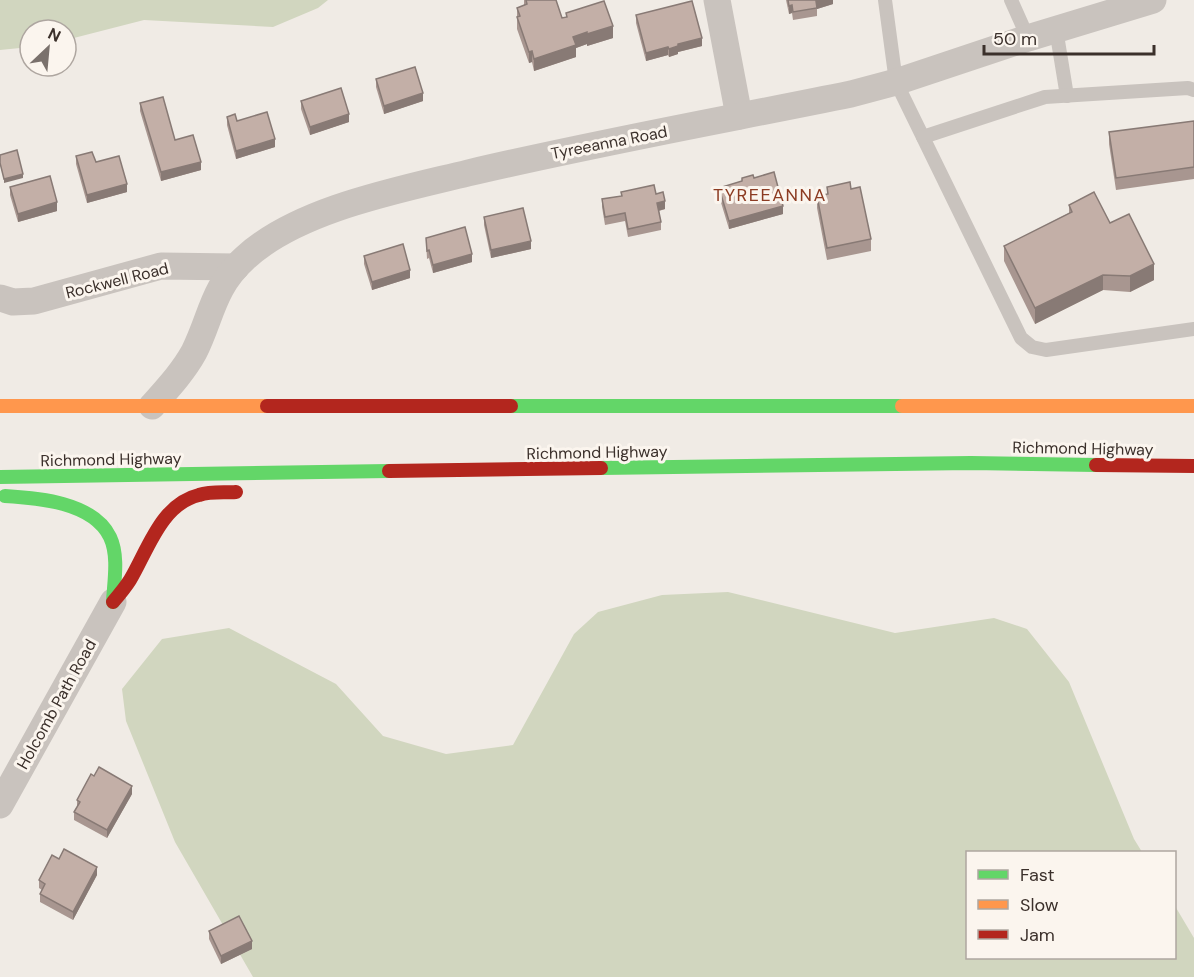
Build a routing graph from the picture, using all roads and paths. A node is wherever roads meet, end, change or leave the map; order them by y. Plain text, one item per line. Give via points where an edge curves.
1 (717, 0) edge
2 (885, 0) edge
3 (1011, 0) edge
4 (1153, 0) edge
5 (1056, 29) junction
6 (1028, 38) junction
7 (896, 82) junction
8 (1194, 90) edge
9 (1067, 96) junction
10 (740, 116) junction
11 (923, 137) junction
12 (236, 267) junction
13 (0, 298) edge
14 (1194, 329) edge
15 (0, 406) edge
16 (152, 406) junction
17 (1194, 406) edge
18 (1119, 465) junction
19 (1194, 466) edge
20 (0, 477) edge
21 (940, 477) dead end
22 (244, 492) dead end
23 (0, 496) edge
24 (113, 602) junction
25 (2, 799) edge

1 - 10 street
2 - 7 lane
3 - 6 lane
4 - 5 street, Tyreeanna Road
5 - 6 street, Tyreeanna Road
5 - 9 lane
6 - 7 street, Tyreeanna Road
7 - 10 street, Tyreeanna Road
7 - 11 lane
8 - 9 lane
9 - 11 lane via 1045,97
10 - 12 street, Tyreeanna Road via 538,157 356,203 285,230
11 - 14 lane via 1021,338 1032,347 1046,350
12 - 13 street, Rockwell Road via 161,266 33,301
12 - 16 street, Tyreeanna Road via 217,294 193,353
15 - 16 highway
16 - 17 highway
18 - 19 highway, Richmond Highway
18 - 20 highway, Richmond Highway via 971,463
18 - 21 highway
22 - 24 highway via 209,493 181,502 163,521 129,582
23 - 24 highway via 45,499 69,505 92,518 109,535 115,562
24 - 25 street, Holcomb Path Road

